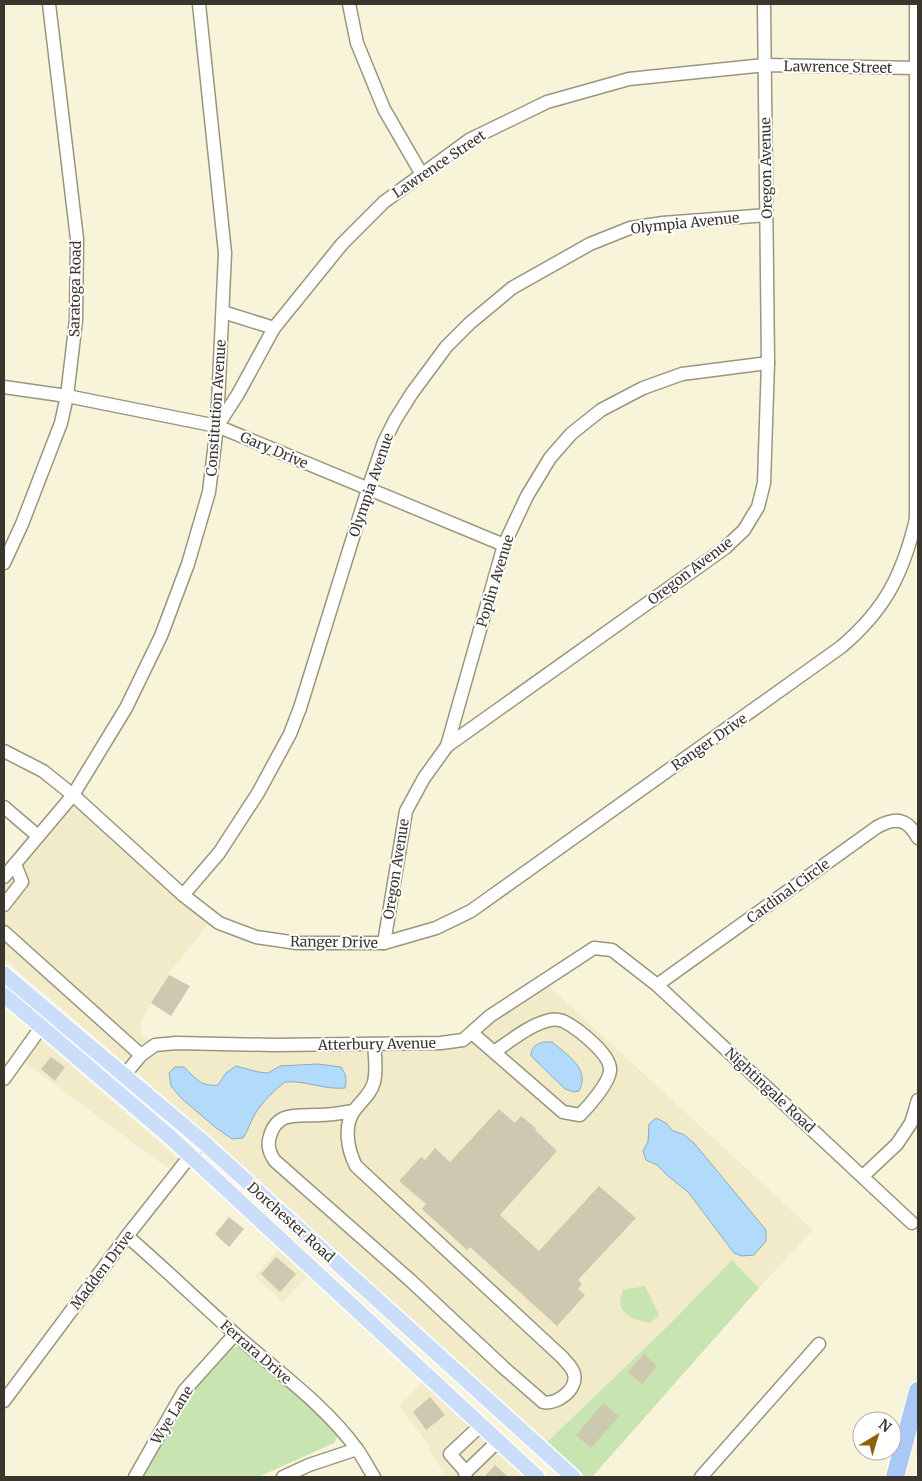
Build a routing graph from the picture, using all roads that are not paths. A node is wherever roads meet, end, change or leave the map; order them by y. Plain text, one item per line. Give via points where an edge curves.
1 (49, 4) edge
2 (199, 4) edge
3 (349, 4) edge
4 (764, 4) edge
5 (916, 4) edge
6 (765, 65) junction
7 (916, 68) junction
8 (421, 173) junction
9 (766, 215) junction
10 (222, 312) junction
11 (274, 328) junction
12 (768, 363) junction
13 (4, 387) edge
14 (67, 396) junction
15 (217, 426) junction
16 (368, 489) junction
17 (504, 545) junction
18 (4, 563) edge
19 (447, 746) junction
20 (4, 751) edge
21 (73, 795) junction
22 (4, 807) edge
23 (38, 836) junction
24 (918, 838) edge
25 (15, 864) junction
26 (4, 877) edge
27 (184, 895) junction
28 (4, 905) edge
29 (4, 932) edge
30 (384, 943) junction
31 (625, 961) joint
32 (4, 974) edge
33 (657, 985) junction
34 (4, 996) edge
35 (46, 1021) junction
36 (472, 1032) junction
37 (374, 1044) junction
38 (494, 1052) junction
39 (141, 1055) junction
40 (123, 1075) junction
41 (4, 1079) edge
42 (113, 1089) junction
43 (918, 1100) edge
44 (354, 1111) junction
45 (202, 1141) junction
46 (190, 1156) junction
47 (863, 1176) junction
48 (912, 1222) dead end
49 (127, 1236) junction
50 (235, 1334) junction
51 (819, 1344) dead end
52 (918, 1391) edge
53 (4, 1401) edge
54 (481, 1425) junction
55 (498, 1441) junction
56 (357, 1449) junction
57 (466, 1474) edge
58 (135, 1477) edge
59 (283, 1477) edge
60 (374, 1477) edge
61 (537, 1477) edge
62 (573, 1477) edge
63 (700, 1477) edge
64 (894, 1477) edge

1 - 14 street, Saratoga Road via 76,239 76,320
2 - 10 street, Constitution Avenue via 225,253
3 - 8 street via 356,43 384,109
4 - 6 street, Oregon Avenue
5 - 7 street, Ranger Drive
6 - 7 street, Lawrence Street
6 - 8 street, Lawrence Street via 629,79 547,102 469,140
6 - 9 street, Oregon Avenue
7 - 30 street, Ranger Drive via 916,519 892,588 873,617 842,647 471,911 436,928
8 - 11 street, Lawrence Street via 384,202 342,244
9 - 12 street, Oregon Avenue
9 - 16 street, Olympia Avenue via 630,228 590,244 512,288 470,322 446,347 412,393 384,442
10 - 11 street
10 - 15 street, Constitution Avenue
11 - 15 street, Lawrence Street
12 - 17 street, Poplin Avenue via 682,374 643,388 602,410 571,434 550,458 527,496
12 - 19 street, Oregon Avenue via 764,483 758,508 744,530 725,548
13 - 14 street, Gary Drive
14 - 15 street, Gary Drive
14 - 18 street, Saratoga Road via 61,423
15 - 16 street, Gary Drive
15 - 21 street, Constitution Avenue via 209,492 188,564 164,627 126,708
16 - 17 street, Gary Drive
16 - 27 street, Olympia Avenue via 290,734 258,793 219,852
17 - 19 street, Poplin Avenue
19 - 30 street, Oregon Avenue via 406,811
20 - 21 street, Ranger Drive via 43,771
21 - 23 street, Constitution Avenue
21 - 27 street, Ranger Drive
22 - 23 street
23 - 25 street, Constitution Avenue
24 - 33 street, Cardinal Circle via 904,821 890,820 877,827
25 - 26 street, Constitution Avenue
25 - 28 street via 22,882
27 - 30 street, Ranger Drive via 219,923 256,937 297,943
29 - 39 street
31 - 33 street, Nightingale Road
31 - 36 street, Atterbury Avenue via 612,950 594,948 490,1016
32 - 35 main road, Dorchester Road
33 - 47 street, Nightingale Road
34 - 35 main road, Dorchester Road
35 - 40 main road, Dorchester Road
35 - 41 street
35 - 42 main road, Dorchester Road
36 - 37 street, Atterbury Avenue via 463,1040 441,1043
36 - 38 street
37 - 39 street, Atterbury Avenue via 176,1043 155,1045
37 - 44 street via 374,1083
38 - 38 street via 563,1112 580,1115 598,1095 610,1072 608,1059 564,1021 552,1020 526,1030
39 - 40 street, Atterbury Avenue
40 - 42 street, Atterbury Avenue
40 - 45 main road, Dorchester Road
42 - 46 main road, Dorchester Road
43 - 47 street via 911,1123 897,1144
44 - 44 street via 296,1115 280,1120 271,1131 269,1153 274,1161 543,1402 560,1399 575,1380 574,1372 562,1358 356,1166 348,1142
45 - 46 street, Madden Drive
45 - 62 main road, Dorchester Road
46 - 49 street, Madden Drive
46 - 54 main road, Dorchester Road
47 - 48 street, Nightingale Road
49 - 50 street, Ferrara Drive
49 - 53 street, Madden Drive
50 - 56 street, Ferrara Drive via 337,1425
50 - 58 street, Wye Lane via 184,1390
51 - 63 street
52 - 64 highway
54 - 55 main road, Dorchester Road
54 - 57 street via 450,1454
55 - 57 street
55 - 61 main road, Dorchester Road
56 - 59 street
56 - 60 street, Ferrara Drive

